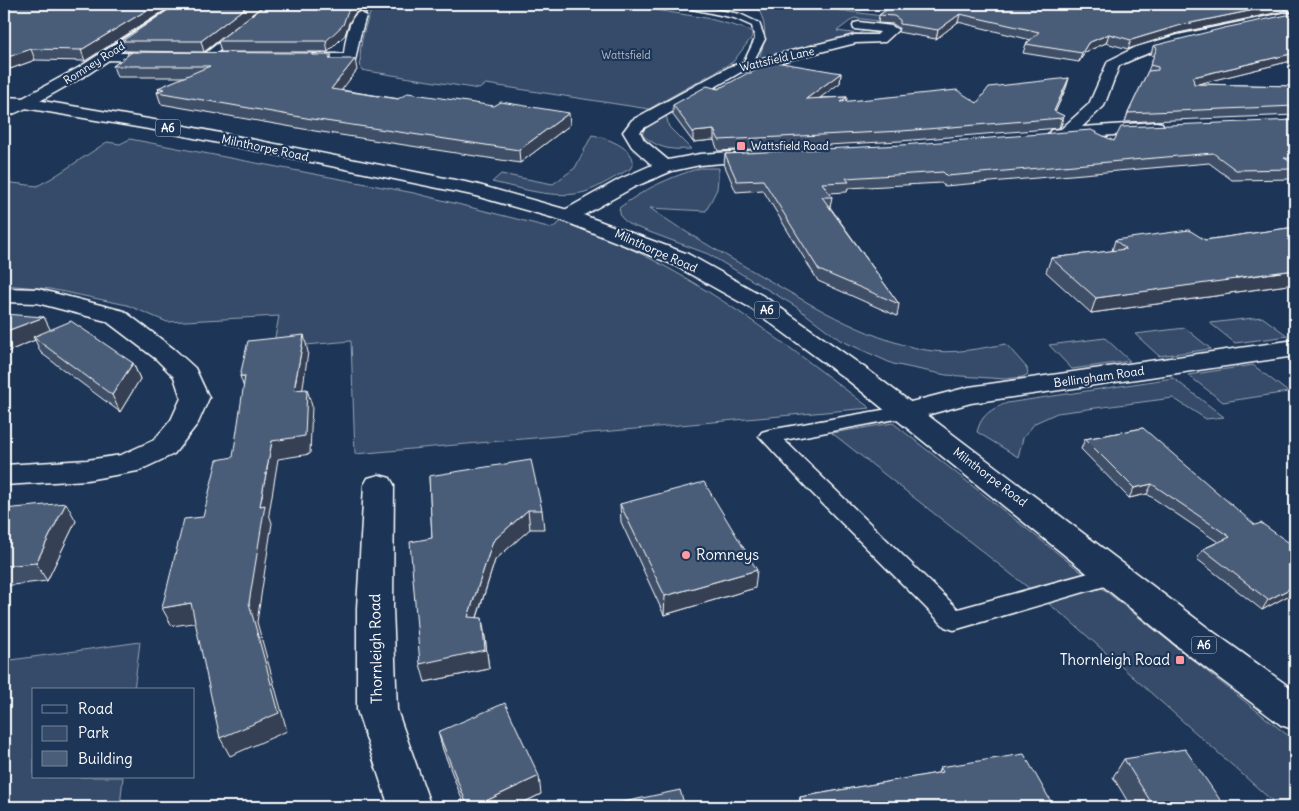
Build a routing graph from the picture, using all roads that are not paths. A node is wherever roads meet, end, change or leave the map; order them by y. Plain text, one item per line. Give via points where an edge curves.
1 (186, 4) edge
2 (273, 4) edge
3 (1267, 6) edge
4 (695, 7) dead end
5 (360, 16) dead end
6 (1289, 18) edge
7 (859, 26) dead end
8 (105, 57) junction
9 (206, 57) junction
10 (225, 57) edge
11 (282, 58) edge
12 (747, 66) junction
13 (4, 102) edge
14 (25, 103) junction
15 (1106, 110) junction
16 (4, 114) edge
17 (1174, 126) edge
18 (1151, 127) junction
19 (1065, 134) junction
20 (1044, 135) edge
21 (781, 154) edge
22 (665, 167) junction
23 (568, 216) junction
24 (4, 295) edge
25 (1295, 348) edge
26 (905, 412) junction
27 (4, 475) edge
28 (379, 485) dead end
29 (1114, 575) junction
30 (1295, 713) edge
31 (410, 807) edge

1 - 8 main road, Romney Road
2 - 9 lane
3 - 6 main road
4 - 12 lane via 737,16 756,25 760,40
5 - 11 main road via 350,58
6 - 15 main road via 1182,38 1141,50 1113,64
7 - 12 main road, Wattsfield Lane via 892,30 880,39 855,39
8 - 9 main road
8 - 14 main road, Romney Road
9 - 10 main road
12 - 22 main road, Wattsfield Lane via 736,69 638,124 631,132 638,144
13 - 14 main road, Milnthorpe Road / A6
14 - 16 main road, Romney Road
14 - 23 main road, Milnthorpe Road / A6 via 160,126 475,190
15 - 18 main road
15 - 19 main road
17 - 18 main road
18 - 19 main road
19 - 20 main road
21 - 22 main road via 721,157
22 - 23 main road via 630,181
23 - 26 main road, Milnthorpe Road / A6 via 680,259 757,302
24 - 27 main road via 38,296 115,316 186,374 195,398 184,424 164,447 127,464
25 - 26 main road, Bellingham Road via 969,395
26 - 29 main road, Milnthorpe Road / A6
26 - 29 lane via 769,436 954,620
28 - 31 main road, Thornleigh Road via 375,608 377,710
29 - 30 main road, Milnthorpe Road / A6

